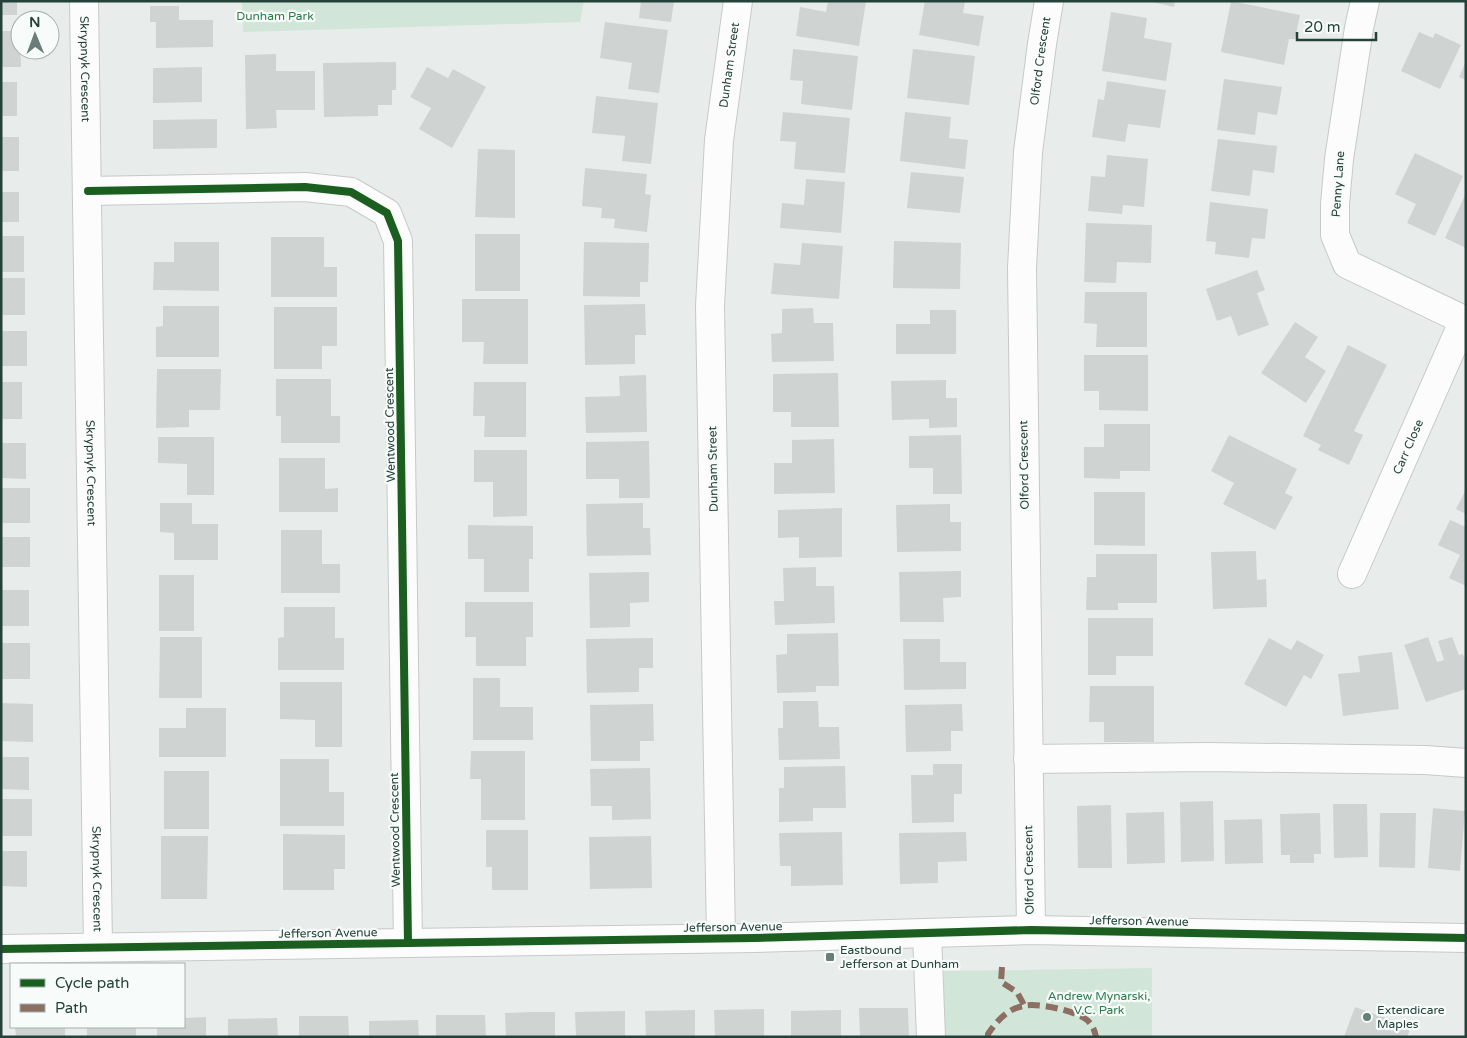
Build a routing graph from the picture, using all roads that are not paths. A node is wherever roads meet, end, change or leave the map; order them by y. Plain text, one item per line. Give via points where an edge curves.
1 (84, 1) edge
2 (738, 1) edge
3 (1049, 1) edge
4 (1365, 1) edge
5 (88, 191) junction
6 (1465, 321) edge
7 (1352, 574) dead end
8 (1028, 760) junction
9 (1466, 763) edge
10 (1031, 930) junction
11 (927, 934) junction
12 (721, 938) junction
13 (1466, 938) edge
14 (408, 943) junction
15 (98, 947) junction
16 (1, 948) edge
17 (931, 1037) edge

1 - 5 street, Skrypnyk Crescent
2 - 12 street, Dunham Street via 719,140 710,306
3 - 8 street, Olford Crescent via 1028,152 1022,268
4 - 6 street, Penny Lane via 1339,159 1336,234 1347,264
5 - 14 street, Wentwood Crescent via 305,187 351,192 387,213 398,241
5 - 15 street, Skrypnyk Crescent
6 - 7 street, Carr Close
8 - 9 street via 1208,757
8 - 10 street, Olford Crescent
10 - 11 street, Jefferson Avenue
10 - 13 street, Jefferson Avenue
11 - 12 street, Jefferson Avenue
11 - 17 street
12 - 14 street, Jefferson Avenue
14 - 15 street, Jefferson Avenue
15 - 16 street, Jefferson Avenue

